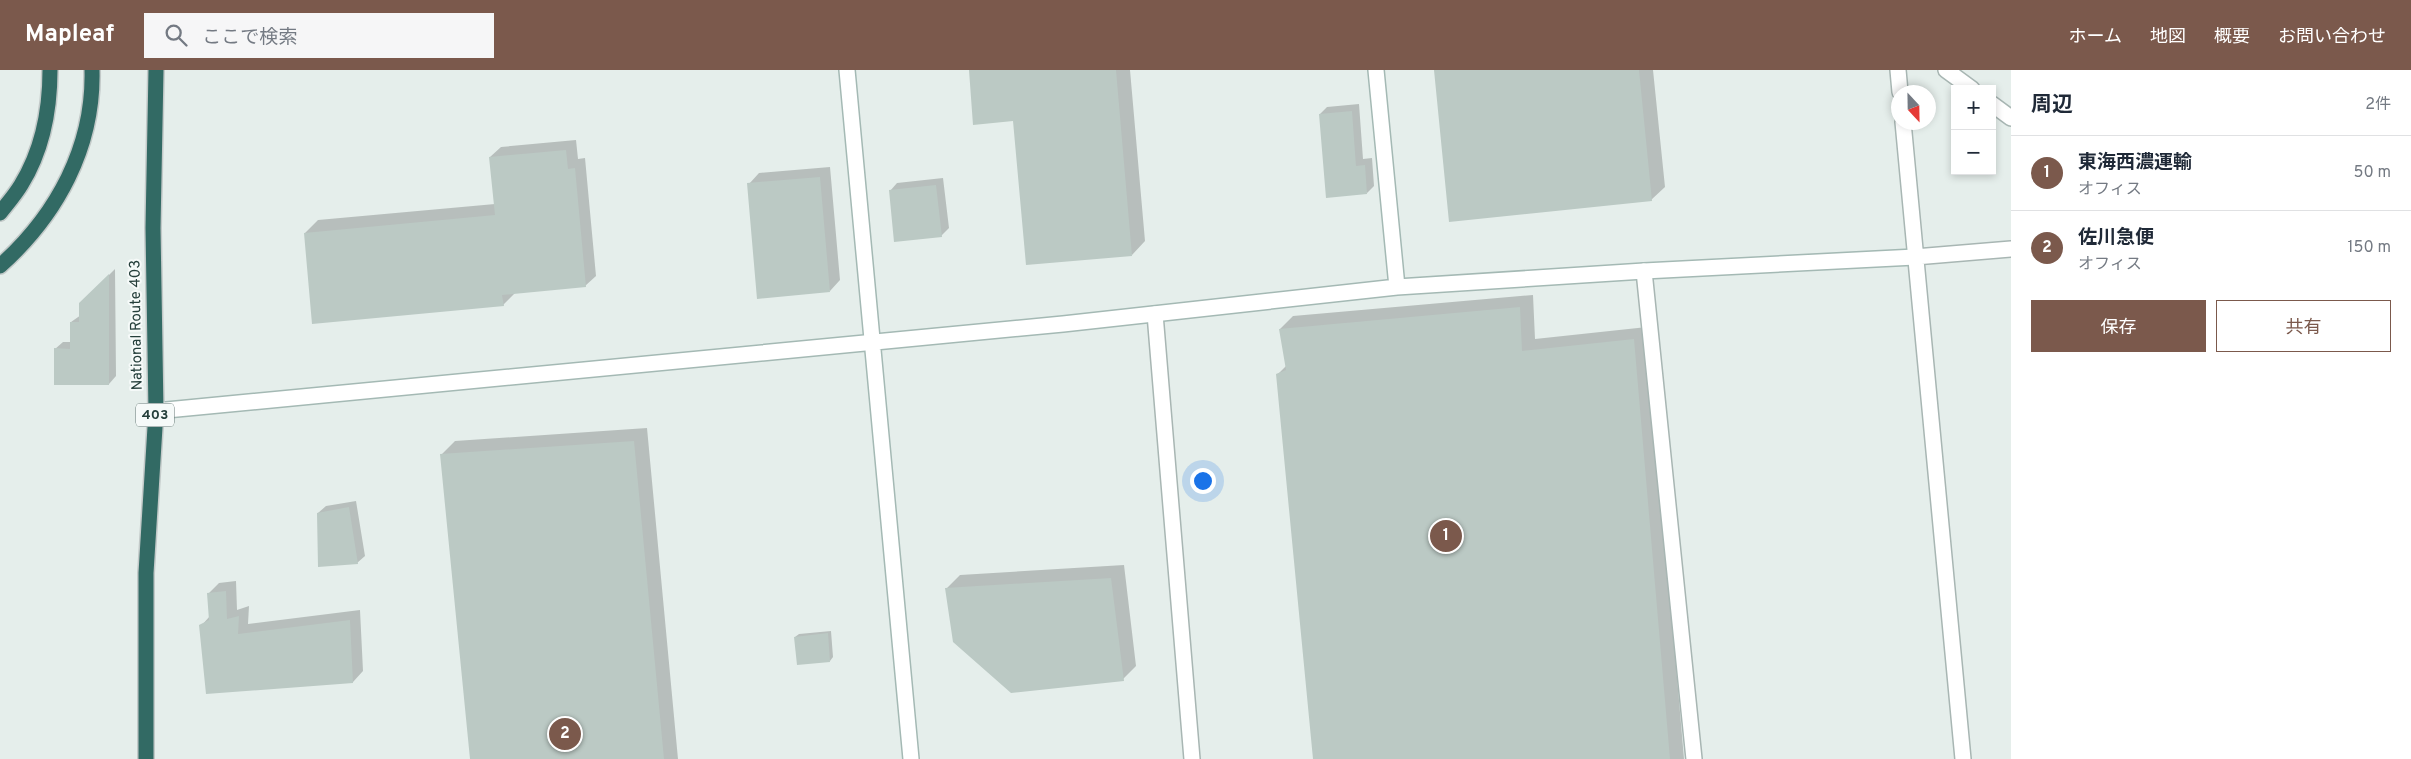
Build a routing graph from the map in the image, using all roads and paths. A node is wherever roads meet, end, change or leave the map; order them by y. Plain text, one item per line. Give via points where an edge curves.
1 (50, 70) edge
2 (92, 70) edge
3 (156, 70) edge
4 (848, 70) edge
5 (1376, 70) edge
6 (1898, 70) edge
7 (1946, 70) edge
8 (1899, 85) edge
9 (1967, 85) edge
10 (1996, 107) edge
11 (2011, 118) edge
12 (1903, 130) edge
13 (0, 213) edge
14 (2011, 248) edge
15 (1915, 257) junction
16 (0, 266) edge
17 (1644, 271) junction
18 (1397, 287) junction
19 (1155, 314) junction
20 (871, 341) junction
21 (156, 411) junction
22 (146, 759) edge
23 (911, 759) edge
24 (1192, 759) edge
25 (1694, 759) edge
26 (1963, 759) edge

1 - 13 highway via 50,101 40,144 22,185
2 - 16 highway via 86,137 72,173 47,215 21,247
3 - 21 highway, National Route 403 / 403
4 - 20 street
5 - 18 street
6 - 8 street
7 - 9 street
10 - 11 street
12 - 15 street
14 - 15 street
15 - 17 street
15 - 26 street
17 - 18 street
17 - 25 street
18 - 19 street
19 - 20 street
19 - 24 street
20 - 21 street
20 - 23 street
21 - 22 highway, National Route 403 / 403 via 146,573

